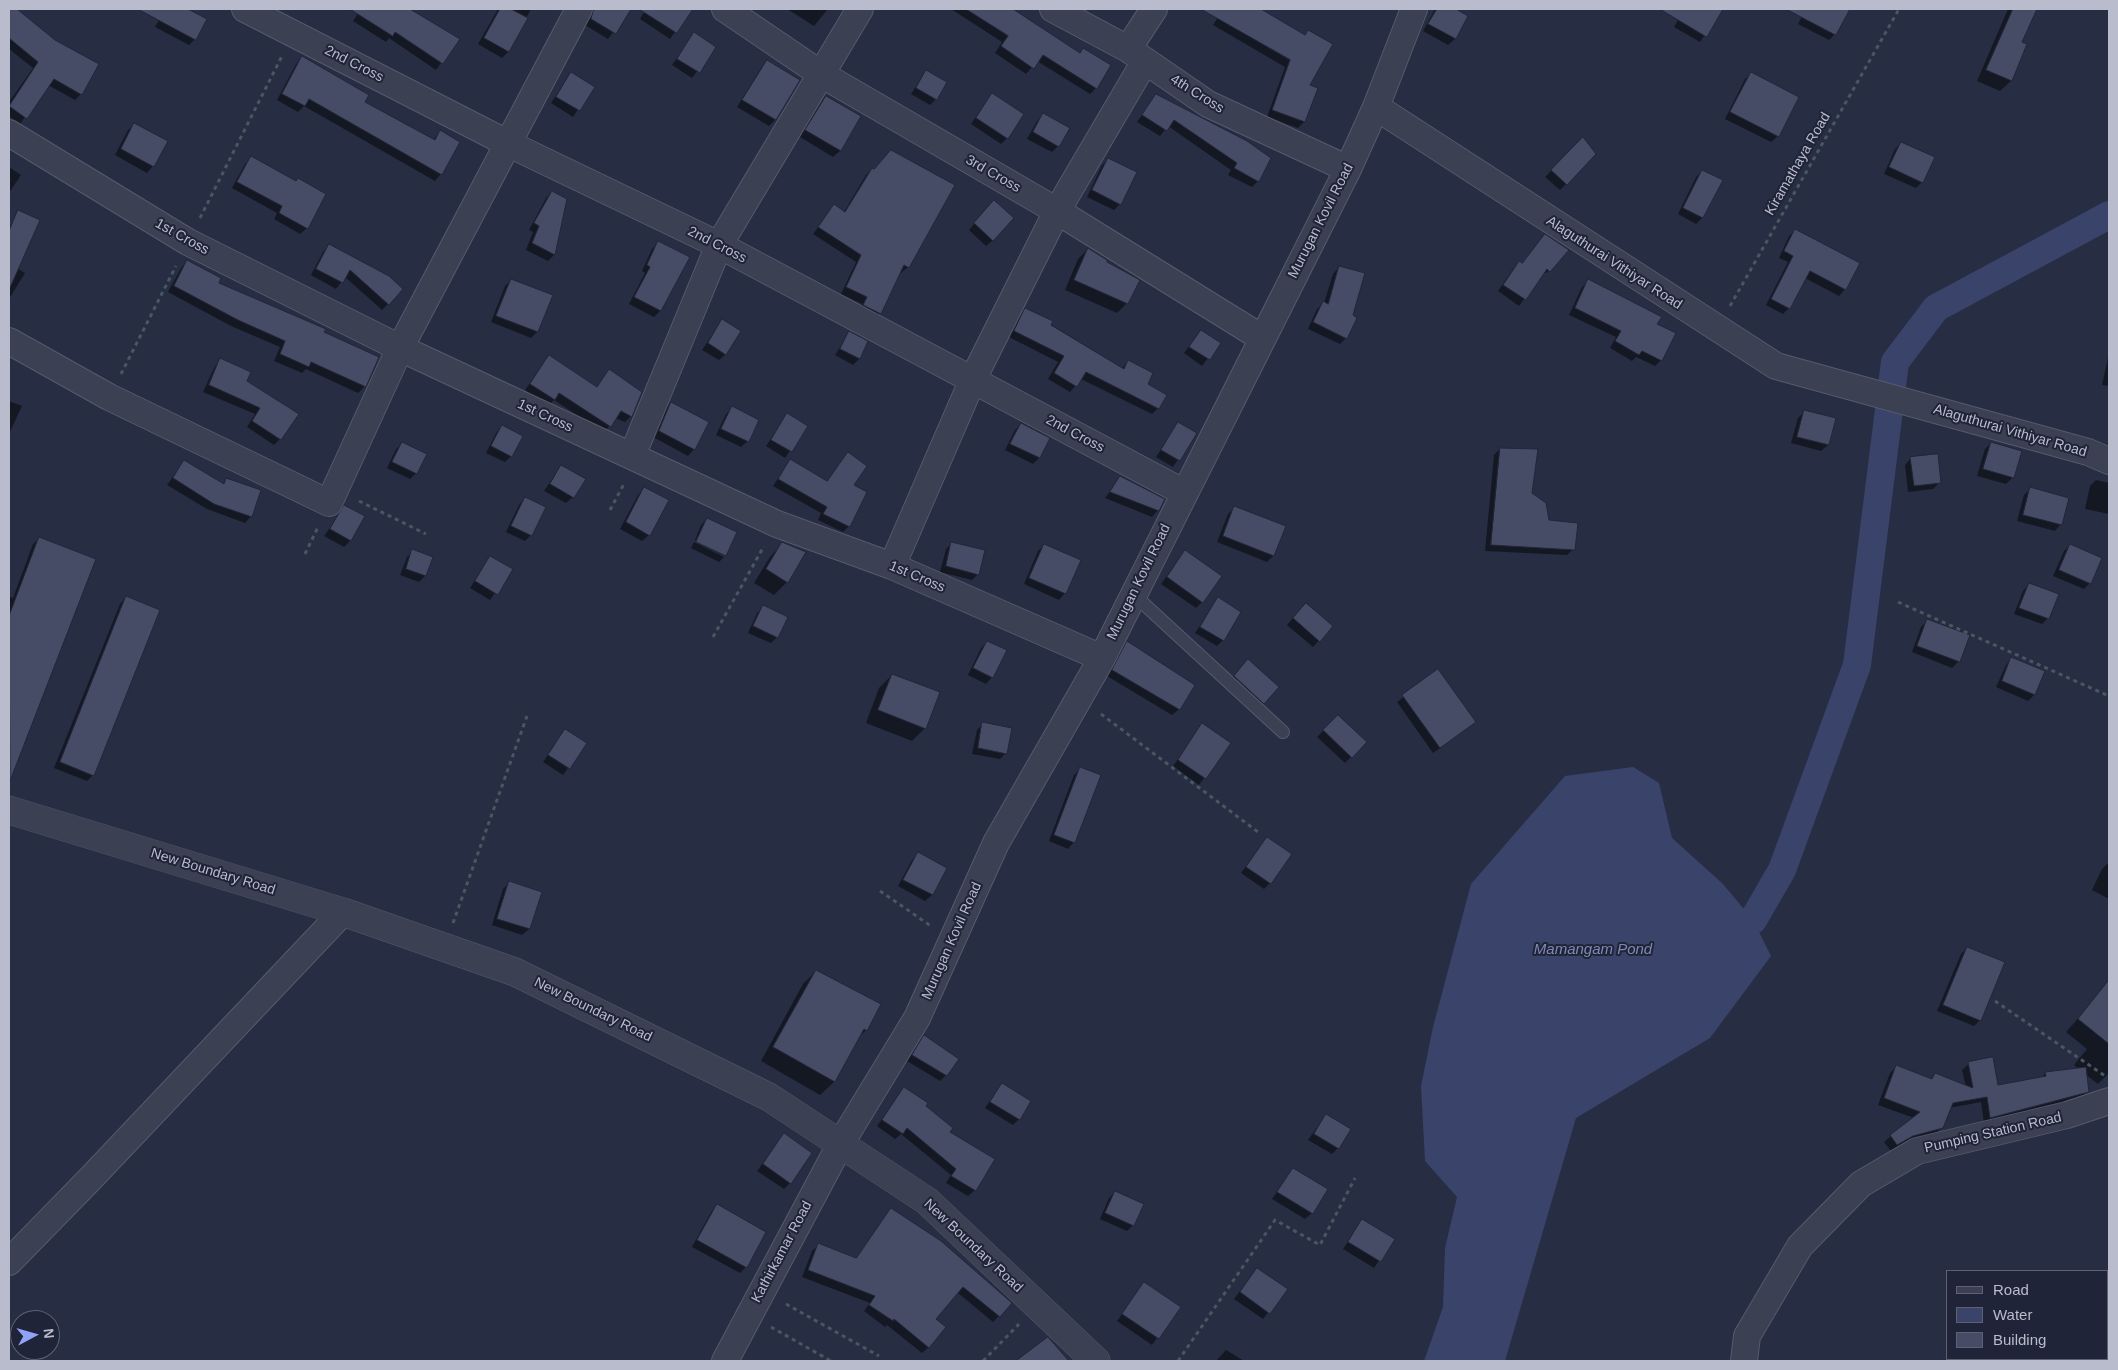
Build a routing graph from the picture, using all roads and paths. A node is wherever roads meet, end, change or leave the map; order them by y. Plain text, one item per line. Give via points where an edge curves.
1 (244, 9) edge
2 (580, 9) edge
3 (725, 9) edge
4 (860, 9) edge
5 (1053, 9) edge
6 (1154, 9) edge
7 (1414, 9) edge
8 (1899, 9) edge
9 (293, 33) junction
10 (1137, 55) junction
11 (821, 74) junction
12 (1376, 108) junction
13 (9, 133) edge
14 (509, 144) junction
15 (1348, 169) junction
16 (1057, 211) junction
17 (188, 242) junction
18 (718, 245) junction
19 (1717, 330) junction
20 (1262, 338) junction
21 (9, 341) edge
22 (400, 348) junction
23 (973, 379) junction
24 (109, 396) junction
25 (632, 456) junction
26 (2109, 461) edge
27 (1183, 492) junction
28 (332, 496) junction
29 (777, 524) junction
30 (426, 534) dead end
31 (892, 566) junction
32 (1133, 594) junction
33 (1898, 602) dead end
34 (713, 637) dead end
35 (1102, 658) junction
36 (2109, 696) edge
37 (1079, 698) junction
38 (527, 716) dead end
39 (1283, 732) dead end
40 (9, 810) edge
41 (1258, 832) dead end
42 (880, 891) dead end
43 (343, 912) junction
44 (952, 941) junction
45 (444, 947) junction
46 (1995, 1001) dead end
47 (2109, 1079) edge
48 (2109, 1101) edge
49 (841, 1143) junction
50 (1355, 1178) dead end
51 (9, 1262) edge
52 (761, 1290) junction
53 (1037, 1305) junction
54 (749, 1314) junction
55 (879, 1356) dead end
56 (725, 1361) edge
57 (831, 1361) edge
58 (983, 1361) edge
59 (1096, 1361) edge
60 (1178, 1361) edge
61 (1744, 1361) edge

1 - 9 street, 2nd Cross
2 - 14 street
3 - 11 street, 3rd Cross
4 - 11 street
5 - 10 street, 4th Cross
6 - 10 street
7 - 12 street, Murugan Kovil Road
8 - 19 path, Kiramathaya Road
9 - 14 street, 2nd Cross
9 - 17 path
10 - 15 street, 4th Cross via 1208,104
10 - 16 street
11 - 16 street, 3rd Cross
11 - 18 street
12 - 15 street, Murugan Kovil Road
12 - 19 street, Alaguthurai Vithiyar Road
13 - 17 street, 1st Cross
14 - 18 street, 2nd Cross
14 - 22 street
15 - 20 street, Murugan Kovil Road
16 - 20 street, 3rd Cross
16 - 23 street
17 - 22 street, 1st Cross
17 - 24 path
18 - 23 street, 2nd Cross
18 - 25 street
19 - 26 street, Alaguthurai Vithiyar Road via 1776,366 2088,452
20 - 27 street, Murugan Kovil Road
21 - 24 street
22 - 25 street, 1st Cross
22 - 28 street
23 - 27 street, 2nd Cross
23 - 31 street
24 - 28 street
25 - 29 street, 1st Cross
27 - 32 street, Murugan Kovil Road
28 - 30 path
29 - 31 street, 1st Cross
29 - 34 path
31 - 35 street, 1st Cross
32 - 35 street, Murugan Kovil Road
32 - 39 lane
33 - 36 path
35 - 37 street, Murugan Kovil Road
37 - 41 path
37 - 44 street, Murugan Kovil Road via 996,843
38 - 45 path
40 - 43 street, New Boundary Road
42 - 44 path
43 - 45 street, New Boundary Road
43 - 51 street
44 - 49 street, Murugan Kovil Road via 918,1018
45 - 49 street, New Boundary Road via 515,972 743,1084
46 - 47 path
48 - 61 street, Pumping Station Road via 2067,1115 1917,1151 1861,1184 1800,1246 1747,1336
49 - 52 street, Kathirkamar Road
49 - 53 street, New Boundary Road via 927,1201
50 - 60 path via 1320,1245 1275,1220
52 - 54 street, Kathirkamar Road
52 - 55 path
53 - 58 path
53 - 59 street, New Boundary Road
54 - 56 street, Kathirkamar Road
54 - 57 path

